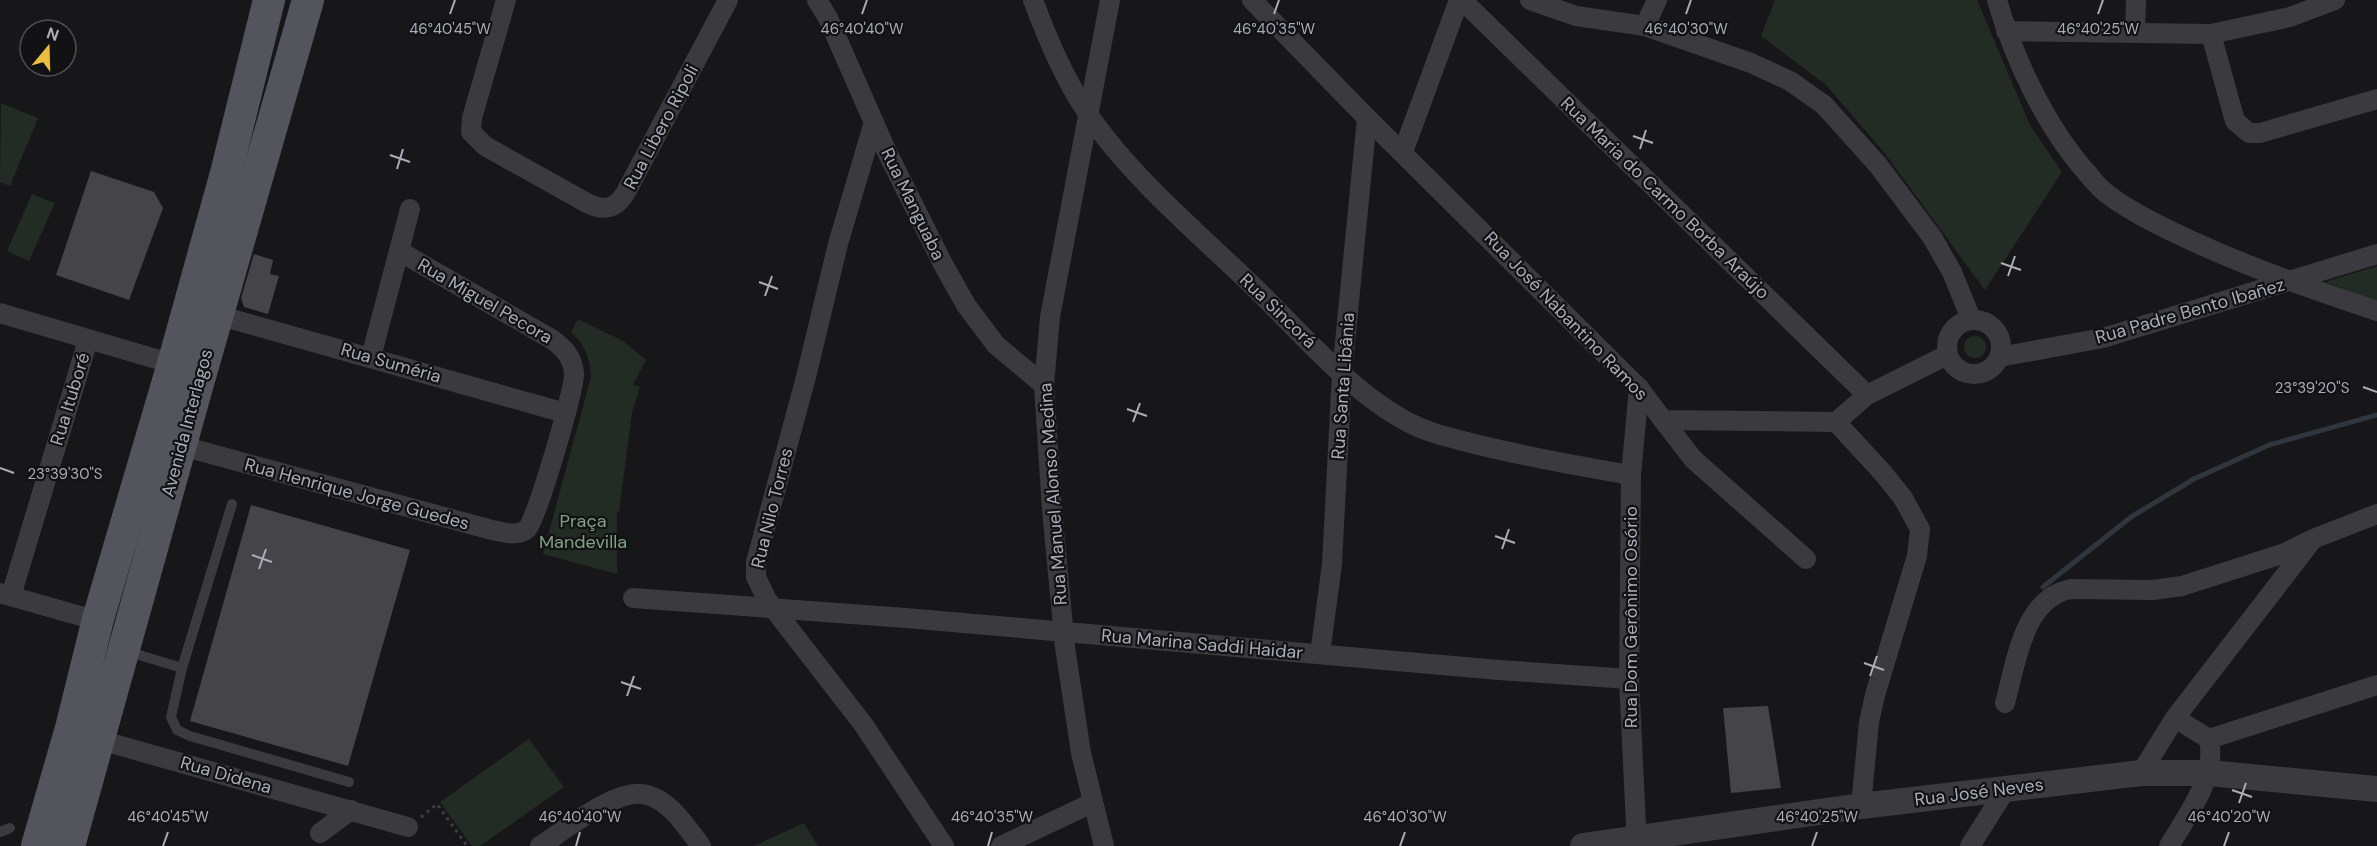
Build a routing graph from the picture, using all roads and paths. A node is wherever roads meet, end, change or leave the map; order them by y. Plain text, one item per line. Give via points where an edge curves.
1 (269, 0) edge
2 (308, 0) edge
3 (506, 0) edge
4 (728, 0) edge
5 (818, 0) edge
6 (1033, 0) edge
7 (1110, 0) edge
8 (1252, 0) edge
9 (1461, 0) edge
10 (1530, 0) edge
11 (1997, 0) edge
12 (2136, 0) edge
13 (2335, 0) edge
14 (1648, 11) edge
15 (2006, 31) junction
16 (2135, 33) junction
17 (2211, 34) junction
18 (2377, 99) edge
19 (1090, 117) junction
20 (1367, 118) junction
21 (873, 122) junction
22 (1403, 152) junction
23 (410, 209) dead end
24 (399, 251) junction
25 (2377, 254) edge
26 (2290, 282) junction
27 (2377, 311) edge
28 (0, 313) edge
29 (217, 315) junction
30 (1971, 319) junction
31 (88, 340) junction
32 (1947, 355) junction
33 (370, 357) junction
34 (1999, 357) junction
35 (173, 364) junction
36 (1342, 373) junction
37 (1044, 385) junction
38 (1639, 388) junction
39 (1867, 395) junction
40 (565, 413) junction
41 (1663, 420) junction
42 (1836, 422) junction
43 (182, 447) junction
44 (1631, 475) junction
45 (232, 504) dead end
46 (2377, 514) edge
47 (531, 526) joint
48 (2313, 539) junction
49 (1806, 559) dead end
50 (5, 595) edge
51 (633, 598) dead end
52 (774, 609) junction
53 (98, 619) junction
54 (1064, 632) junction
55 (123, 650) junction
56 (1320, 654) junction
57 (182, 668) junction
58 (1629, 679) junction
59 (2377, 685) edge
60 (2005, 703) dead end
61 (2175, 718) junction
62 (2209, 739) junction
63 (100, 740) junction
64 (2140, 773) junction
65 (2209, 773) junction
66 (349, 782) dead end
67 (2006, 789) junction
68 (2377, 789) edge
69 (1092, 803) junction
70 (1861, 806) junction
71 (351, 810) junction
72 (408, 827) joint
73 (320, 833) dead end
74 (1637, 842) edge
75 (37, 846) edge
76 (69, 846) edge
77 (468, 846) edge
78 (540, 846) edge
79 (700, 846) edge
80 (944, 846) edge
81 (1001, 846) edge
82 (1104, 846) edge
83 (1583, 846) edge
84 (1970, 846) edge
85 (2169, 846) edge

1 - 35 main road, Avenida Interlagos
2 - 29 main road, Avenida Interlagos
3 - 4 street, Rua Libero Ripoli via 471,132 485,146 587,203 609,209 626,192
5 - 21 street, Rua Manguaba
6 - 19 street, Rua Sincorá via 1055,56
7 - 19 street, Rua Manuel Alonso Medina
8 - 20 street, Rua José Nabantino Ramos
9 - 22 street
9 - 39 street, Rua Maria do Carmo Borba Araújo
10 - 14 street via 1576,16
11 - 15 street
12 - 16 street
13 - 17 street via 2290,17
14 - 30 street via 1790,81 1824,105 1878,165 1932,237 1952,272
15 - 16 street
15 - 26 street via 2042,109 2074,159 2104,192 2201,246
16 - 17 street
17 - 18 street via 2235,122 2249,133
19 - 36 street, Rua Sincorá via 1134,171
19 - 37 street, Rua Manuel Alonso Medina via 1050,317
20 - 22 street, Rua José Nabantino Ramos
20 - 36 street, Rua Santa Libânia
21 - 37 street, Rua Manguaba via 966,305 996,345
21 - 52 street, Rua Nilo Torres via 756,562 756,578
22 - 38 street, Rua José Nabantino Ramos
23 - 24 street
24 - 33 street
24 - 40 street, Rua Miguel Pecora via 561,346 574,371
25 - 26 street, Rua Padre Bento Ibañez
26 - 27 street
26 - 34 street, Rua Padre Bento Ibañez via 2103,338
28 - 31 street
29 - 33 street, Rua Suméria
29 - 43 main road, Avenida Interlagos
30 - 32 street via 1953,328 1948,336
30 - 34 street via 1996,330
31 - 35 street
31 - 50 street, Rua Ituboré
32 - 34 street via 1959,370 1968,374 1986,371
32 - 39 street
33 - 40 street, Rua Suméria
35 - 53 main road, Avenida Interlagos
36 - 44 street, Rua Sincorá via 1382,407 1442,435
36 - 56 street, Rua Santa Libânia via 1332,564
37 - 54 street, Rua Manuel Alonso Medina
38 - 41 street, Rua José Nabantino Ramos
38 - 44 street, Rua Dom Gerônimo Osório
39 - 42 street
40 - 47 street, Rua Miguel Pecora
41 - 42 street
41 - 49 street, Rua José Nabantino Ramos via 1693,459
42 - 70 street via 1883,473 1920,529 1917,556 1873,704
43 - 47 street, Rua Henrique Jorge Guedes via 492,530 518,533
43 - 55 main road, Avenida Interlagos
44 - 58 street, Rua Dom Gerônimo Osório
45 - 57 lane
46 - 48 street
48 - 60 street via 2285,553 2182,586 2060,591 2043,604 2025,631
48 - 61 street
50 - 53 street
51 - 52 street, Rua Marina Saddi Haidar
52 - 54 street, Rua Marina Saddi Haidar
52 - 80 street, Rua Nilo Torres via 863,724
53 - 75 main road, Avenida Interlagos
54 - 56 street, Rua Marina Saddi Haidar
54 - 69 street, Rua Manuel Alonso Medina
55 - 57 lane
55 - 63 main road, Avenida Interlagos
56 - 58 street, Rua Marina Saddi Haidar
57 - 66 lane via 171,717 177,730
58 - 74 street, Rua Dom Gerônimo Osório
59 - 62 street
61 - 62 street
61 - 64 street
62 - 65 street
63 - 71 street, Rua Didena
63 - 76 main road, Avenida Interlagos
64 - 65 street, Rua José Neves
64 - 67 street, Rua José Neves
65 - 68 street, Rua José Neves
65 - 85 street
67 - 70 street, Rua José Neves
67 - 84 street
69 - 81 street
69 - 82 street, Rua Manuel Alonso Medina
70 - 74 street, Rua José Neves
71 - 72 street, Rua Didena
71 - 73 street
72 - 77 path via 437,804
74 - 83 street, Rua José Neves
78 - 79 street via 618,798 638,793 669,808

